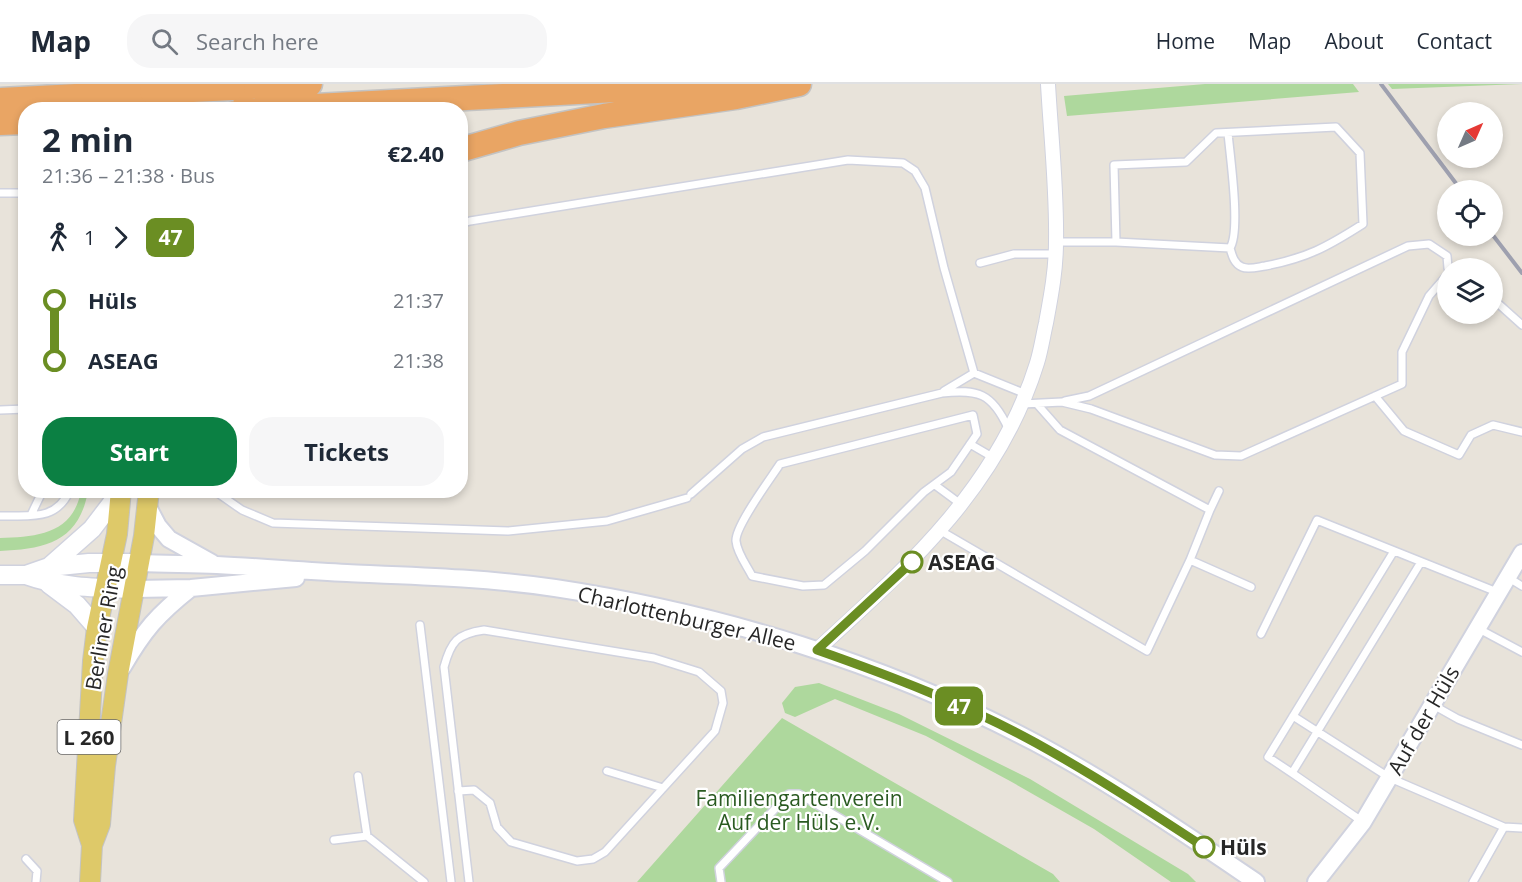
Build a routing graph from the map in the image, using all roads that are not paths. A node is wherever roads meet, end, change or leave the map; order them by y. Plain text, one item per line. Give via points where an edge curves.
1 (193, 84) edge
2 (310, 84) edge
3 (729, 84) edge
4 (799, 84) edge
5 (1048, 84) edge
6 (236, 99) edge
7 (0, 100) edge
8 (190, 102) edge
9 (18, 122) edge
10 (0, 123) edge
11 (1228, 133) junction
12 (468, 148) edge
13 (0, 193) edge
14 (18, 193) edge
15 (468, 222) edge
16 (1116, 242) junction
17 (1056, 248) junction
18 (1230, 248) junction
19 (1447, 258) edge
20 (980, 263) dead end
21 (1437, 287) edge
22 (1503, 308) edge
23 (1522, 325) edge
24 (974, 373) junction
25 (942, 393) junction
26 (1375, 396) junction
27 (1028, 401) junction
28 (1062, 402) junction
29 (18, 409) edge
30 (0, 410) edge
31 (1010, 431) junction
32 (1522, 432) edge
33 (970, 444) junction
34 (995, 459) junction
35 (935, 485) junction
36 (1219, 491) dead end
37 (39, 498) edge
38 (67, 498) edge
39 (116, 498) edge
40 (120, 498) edge
41 (148, 498) edge
42 (225, 498) edge
43 (962, 505) junction
44 (1210, 510) junction
45 (30, 515) junction
46 (0, 516) edge
47 (941, 531) junction
48 (1394, 551) junction
49 (1522, 553) edge
50 (1190, 560) junction
51 (1421, 562) junction
52 (111, 563) junction
53 (140, 563) junction
54 (215, 565) junction
55 (347, 573) junction
56 (0, 575) edge
57 (48, 575) junction
58 (1506, 577) junction
59 (1522, 586) edge
60 (1251, 587) dead end
61 (105, 588) junction
62 (191, 588) junction
63 (135, 589) junction
64 (1497, 592) junction
65 (420, 625) dead end
66 (97, 628) junction
67 (1477, 628) junction
68 (1261, 634) dead end
69 (817, 650) junction
70 (1522, 652) edge
71 (118, 674) junction
72 (1433, 705) junction
73 (1293, 716) junction
74 (1317, 732) junction
75 (1522, 745) edge
76 (607, 771) dead end
77 (1292, 773) junction
78 (358, 776) dead end
79 (1390, 778) junction
80 (663, 788) junction
81 (458, 791) junction
82 (1363, 822) junction
83 (1504, 827) junction
84 (1522, 828) edge
85 (367, 836) junction
86 (334, 840) dead end
87 (92, 845) junction
88 (26, 859) dead end
89 (36, 882) edge
90 (90, 882) edge
91 (424, 882) edge
92 (451, 882) edge
93 (469, 882) edge
94 (721, 882) edge
95 (948, 882) edge
96 (1256, 882) edge
97 (1316, 882) edge
98 (1473, 882) edge

1 - 8 main road
2 - 6 highway
3 - 6 highway
4 - 12 highway via 604,116
5 - 17 street
6 - 7 highway, bridge via 152,92
9 - 10 highway
11 - 16 lane via 1216,133 1186,162 1114,165
11 - 18 lane via 1235,224
11 - 18 lane via 1336,127 1360,153 1363,224 1328,247 1293,261 1255,268 1242,268 1234,261
13 - 14 lane
15 - 24 lane via 849,160 903,163 915,171 925,189
16 - 17 lane
16 - 18 lane
17 - 20 lane
17 - 27 street via 1053,286
19 - 28 lane via 1429,244 1408,246 1089,396
21 - 26 lane via 1402,351 1402,384
22 - 23 lane
24 - 25 lane
24 - 27 lane
25 - 31 lane via 981,393 1002,414
25 - 42 lane via 763,437 742,449 689,496 607,522 508,531 273,523
26 - 28 lane via 1241,456 1215,455
26 - 32 lane via 1404,431 1459,455 1471,435 1493,425
27 - 28 lane
27 - 31 street
27 - 44 lane via 1060,430
29 - 30 lane
31 - 34 street
33 - 34 lane
33 - 35 lane via 951,472
33 - 35 lane via 977,434 972,415 780,464 736,540 752,576 803,586 824,585
34 - 43 street
35 - 43 lane
36 - 44 lane
37 - 45 lane
38 - 45 lane via 55,511
39 - 57 main road via 92,530
40 - 52 main road, Berliner Ring / L 260
41 - 53 main road, Berliner Ring / L 260
41 - 54 street via 158,526 169,539
43 - 47 street
44 - 50 lane
45 - 46 lane
47 - 50 lane via 1147,651
47 - 69 street
48 - 51 lane
48 - 68 lane via 1317,520
48 - 73 lane
49 - 58 street, Auf der Hüls
50 - 60 lane
51 - 64 lane
51 - 74 lane
52 - 53 main road
52 - 57 main road
52 - 61 main road, Berliner Ring / L 260
53 - 54 street, Charlottenburger Allee
53 - 63 main road, Berliner Ring / L 260
54 - 55 street, Charlottenburger Allee
55 - 62 street, Charlottenburger Allee
55 - 69 street, Charlottenburger Allee via 483,580 597,595 720,622
56 - 57 main road
57 - 61 main road, Charlottenburger Allee via 76,587
57 - 66 main road
58 - 59 lane
58 - 64 street, Auf der Hüls
61 - 63 main road, Charlottenburger Allee
61 - 66 main road, Berliner Ring / L 260
62 - 63 street, Charlottenburger Allee
62 - 71 street via 145,630
63 - 71 main road, Berliner Ring / L 260
64 - 67 street, Auf der Hüls
65 - 92 lane
66 - 87 main road, Berliner Ring / L 260 via 84,820
67 - 70 lane
67 - 72 street, Auf der Hüls
69 - 96 street, Charlottenburger Allee via 962,707 1035,742
71 - 87 main road, Berliner Ring / L 260 via 100,824
72 - 75 lane
72 - 79 street, Auf der Hüls
73 - 74 lane
73 - 77 lane via 1268,757
74 - 77 lane
74 - 79 lane
76 - 80 lane
77 - 82 lane
78 - 85 lane
79 - 82 street, Auf der Hüls
79 - 83 lane
80 - 81 lane via 605,852 577,861 511,842 498,827 490,803 474,790
80 - 81 lane via 715,731 723,703 721,691 713,683 699,672 654,658 484,630 468,632 455,640 444,667
81 - 93 lane
82 - 97 street, Auf der Hüls
83 - 84 lane
83 - 98 lane
85 - 86 lane
85 - 91 lane
87 - 90 main road, Berliner Ring / L 260
88 - 89 lane via 37,871
94 - 95 lane via 719,868 789,794 800,794

